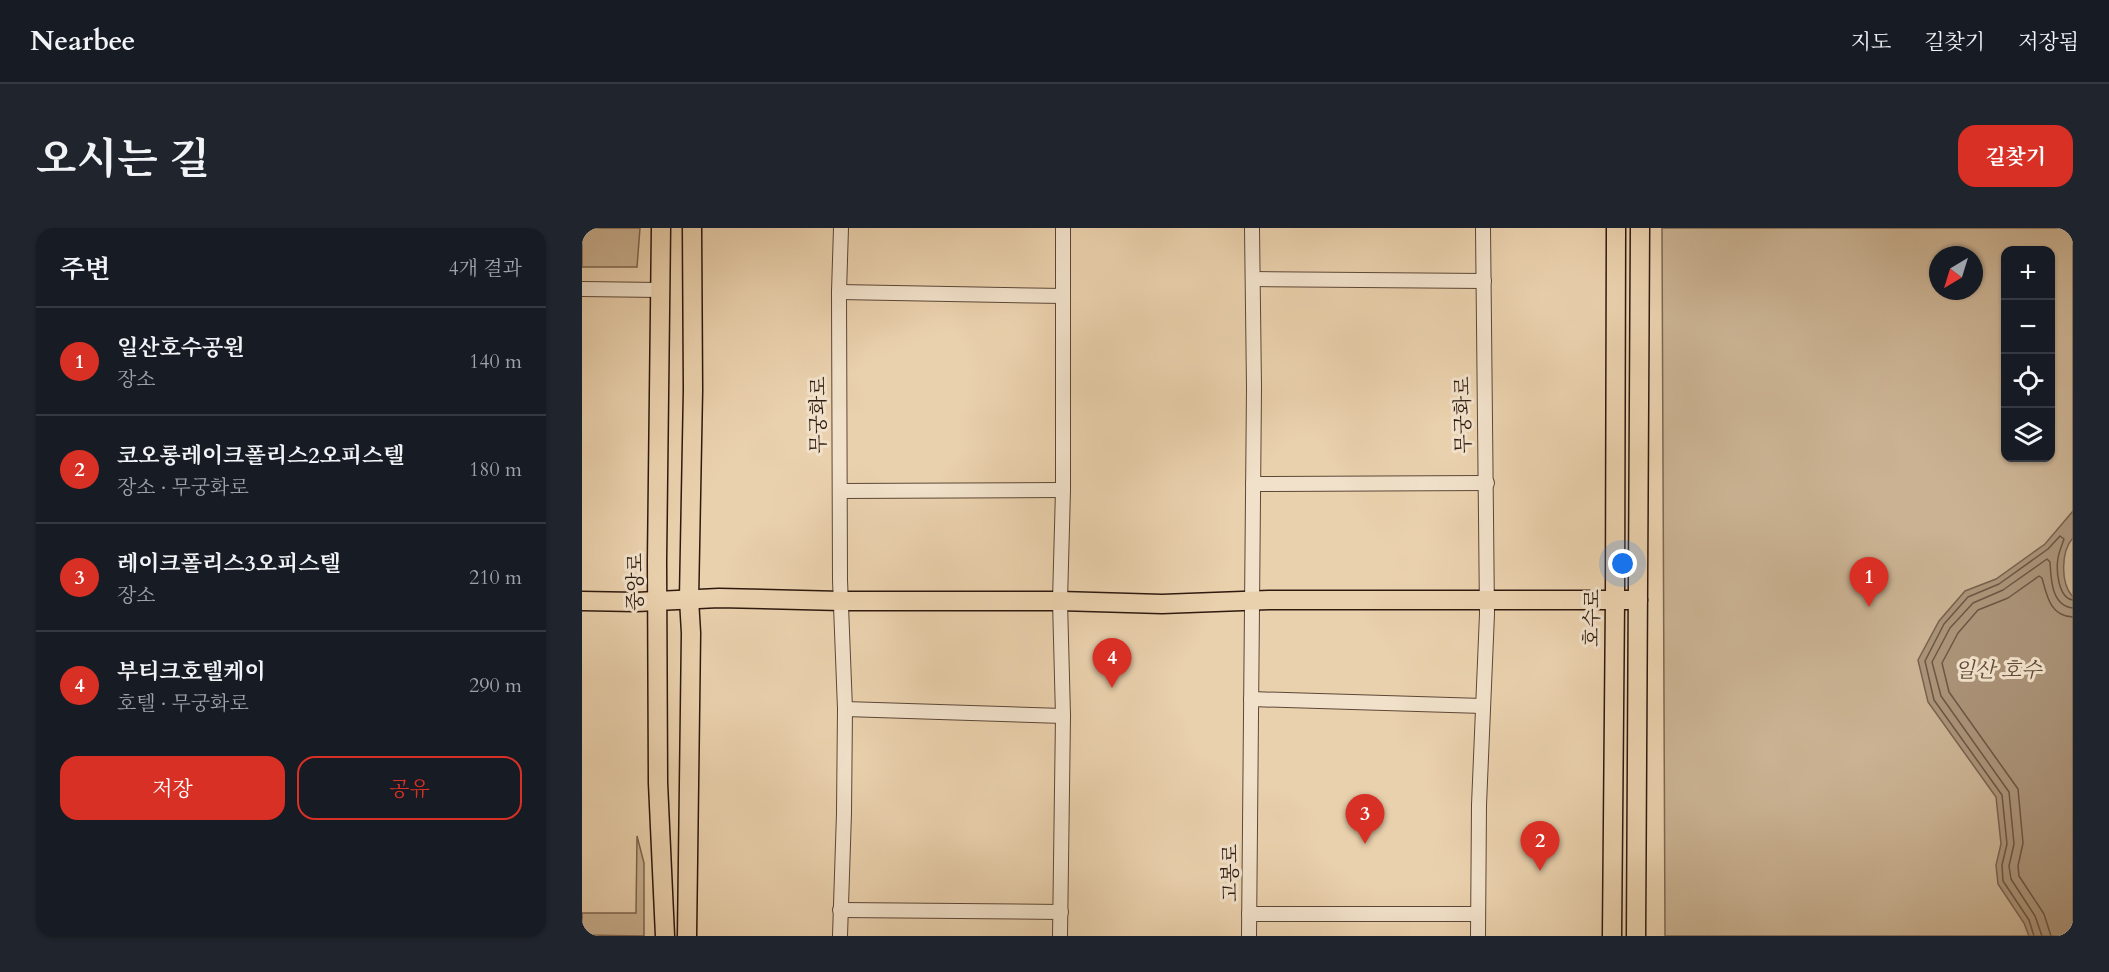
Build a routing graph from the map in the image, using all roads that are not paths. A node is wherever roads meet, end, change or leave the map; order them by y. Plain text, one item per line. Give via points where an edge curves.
1 (661, 228) edge
2 (692, 228) edge
3 (841, 228) edge
4 (1063, 228) edge
5 (1252, 228) edge
6 (1483, 228) edge
7 (1616, 228) edge
8 (1640, 228) edge
9 (1252, 279) junction
10 (1484, 281) junction
11 (582, 289) edge
12 (660, 290) junction
13 (840, 292) junction
14 (1064, 296) junction
15 (1487, 483) junction
16 (1253, 484) junction
17 (1063, 490) junction
18 (841, 491) junction
19 (689, 599) junction
20 (1615, 600) junction
21 (1638, 600) junction
22 (582, 601) edge
23 (841, 601) junction
24 (1060, 601) junction
25 (1252, 601) junction
26 (1487, 601) junction
27 (658, 602) junction
28 (1251, 699) junction
29 (1483, 706) junction
30 (845, 709) junction
31 (1063, 716) junction
32 (840, 910) junction
33 (1061, 912) junction
34 (1250, 914) junction
35 (1478, 914) junction
36 (665, 936) edge
37 (687, 936) edge
38 (840, 936) edge
39 (1060, 936) edge
40 (1249, 936) edge
41 (1478, 936) edge
42 (1612, 936) edge
43 (1636, 936) edge

1 - 12 main road, 중앙로
2 - 19 main road
3 - 13 street, 무궁화로
4 - 14 street
5 - 9 street
6 - 10 street, 무궁화로
7 - 20 main road, 호수로
8 - 21 main road
9 - 10 street
9 - 16 street
10 - 15 street, 무궁화로
11 - 12 street
12 - 27 main road, 중앙로
13 - 14 street
13 - 18 street, 무궁화로
14 - 17 street
15 - 16 street
15 - 26 street, 무궁화로
16 - 25 street
17 - 18 street
17 - 24 street
18 - 23 street, 무궁화로
19 - 23 main road
19 - 27 main road
19 - 37 main road
20 - 21 main road
20 - 26 main road
20 - 42 main road, 호수로
21 - 43 main road
22 - 27 main road
23 - 24 main road
23 - 30 street, 무궁화로
24 - 25 main road
24 - 31 street
25 - 26 main road
25 - 28 street
26 - 29 street, 무궁화로
27 - 36 main road, 중앙로 via 658,783
28 - 29 street
28 - 34 street, 고봉로
29 - 35 street, 무궁화로
30 - 31 street
30 - 32 street, 무궁화로
31 - 33 street
32 - 33 street
32 - 38 street, 무궁화로
33 - 39 street
34 - 35 street
34 - 40 street, 고봉로
35 - 41 street, 무궁화로

